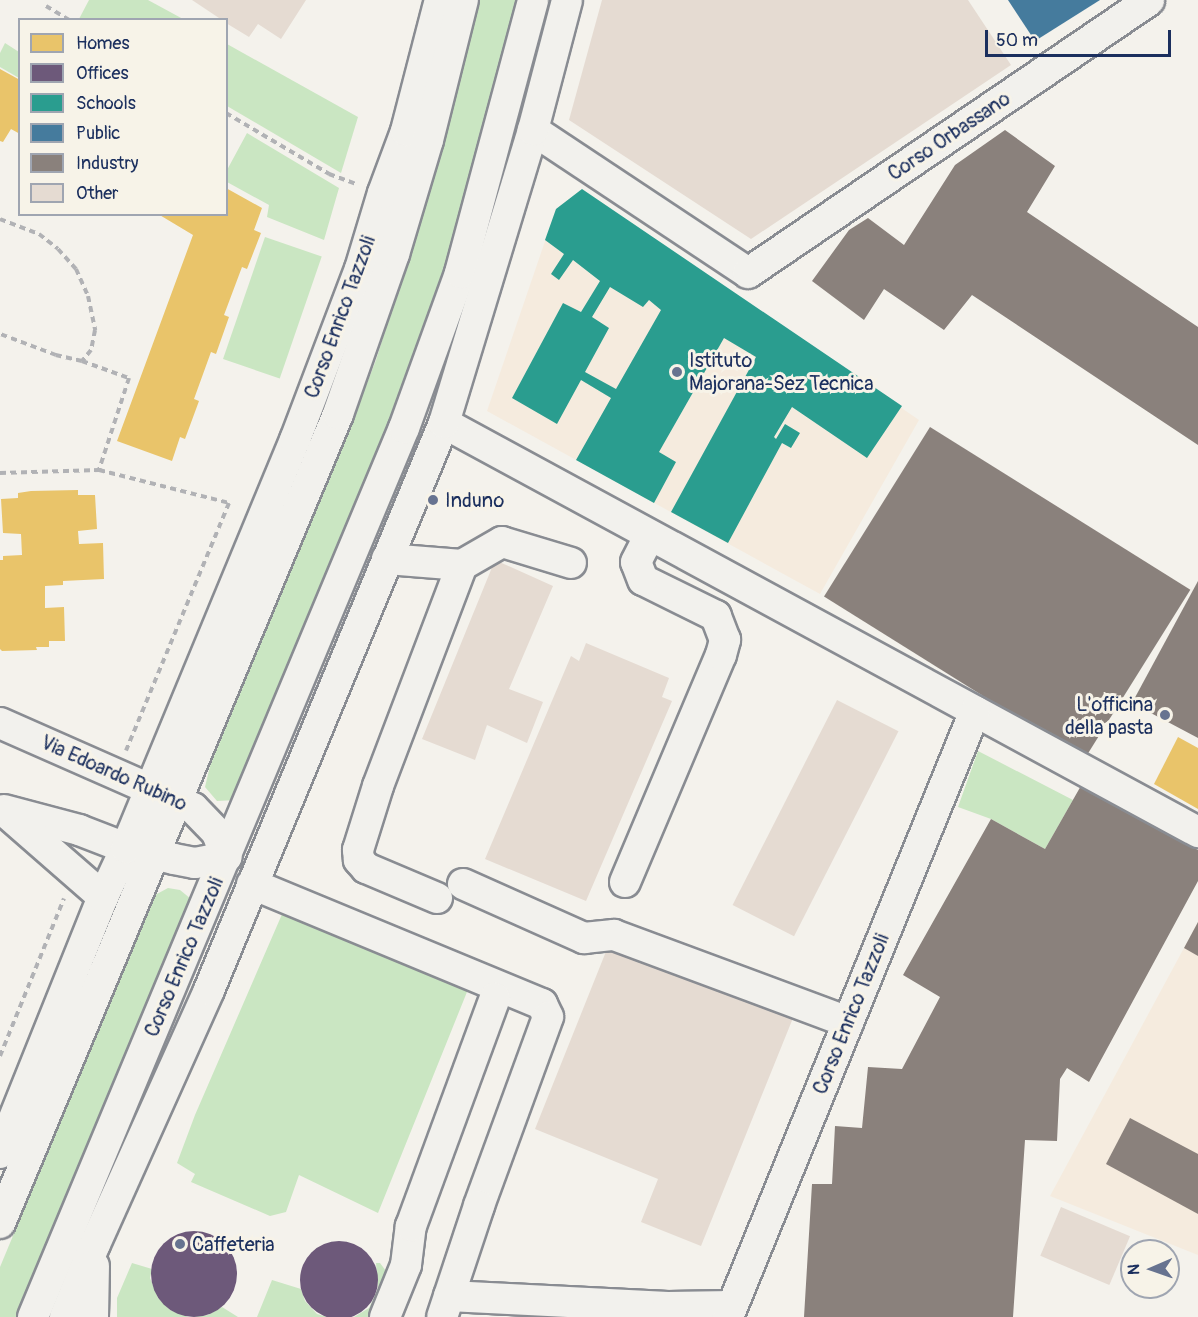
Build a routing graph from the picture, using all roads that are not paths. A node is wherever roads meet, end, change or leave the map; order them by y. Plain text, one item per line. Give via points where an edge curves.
1 (440, 0) edge
2 (463, 0) edge
3 (533, 0) edge
4 (567, 0) edge
5 (1149, 0) edge
6 (533, 130) junction
7 (475, 219) junction
8 (480, 304) junction
9 (444, 423) junction
10 (650, 535) junction
11 (387, 559) junction
12 (571, 563) dead end
13 (462, 565) junction
14 (264, 592) junction
15 (334, 596) junction
16 (217, 627) junction
17 (975, 711) junction
18 (0, 723) edge
19 (163, 794) junction
20 (2, 808) edge
21 (1198, 832) edge
22 (140, 851) junction
23 (226, 857) junction
24 (625, 882) dead end
25 (252, 884) junction
26 (463, 884) dead end
27 (103, 897) junction
28 (437, 898) dead end
29 (495, 998) dead end
30 (848, 1022) junction
31 (0, 1153) edge
32 (0, 1223) edge
33 (95, 1244) junction
34 (446, 1307) edge
35 (667, 1312) edge
36 (730, 1312) edge
37 (33, 1317) edge
38 (65, 1317) edge
39 (93, 1317) edge
40 (385, 1317) edge

1 - 16 street, Corso Enrico Tazzoli via 406,132 360,269 295,440
2 - 14 street, Corso Enrico Tazzoli via 428,140 373,318
3 - 7 street, Corso Enrico Tazzoli
4 - 6 street, Corso Enrico Tazzoli
5 - 6 street, Corso Orbassano via 748,273
6 - 8 street, Corso Enrico Tazzoli
7 - 8 street, Corso Enrico Tazzoli
7 - 15 street, Corso Enrico Tazzoli via 404,428
8 - 9 street, Corso Enrico Tazzoli
9 - 10 street
9 - 11 street, Corso Enrico Tazzoli
10 - 17 street
10 - 24 street via 636,562 643,580 716,616 725,640
11 - 13 street
11 - 15 street
11 - 25 street, Corso Enrico Tazzoli
12 - 13 street via 502,542
13 - 28 street via 378,786 358,850 359,860 366,868
14 - 16 street
14 - 19 street, Corso Enrico Tazzoli
15 - 23 street, Corso Enrico Tazzoli
16 - 19 street, Corso Enrico Tazzoli
17 - 21 street
17 - 30 street, Corso Enrico Tazzoli
18 - 19 street, Via Edoardo Rubino
19 - 22 street, Corso Enrico Tazzoli
19 - 23 street, Via Edoardo Rubino via 205,818 217,833
20 - 22 street
20 - 27 street
22 - 23 street via 195,863
22 - 27 street, Corso Enrico Tazzoli
22 - 32 street, Corso Enrico Tazzoli
23 - 37 street, Corso Enrico Tazzoli
25 - 33 street, Corso Enrico Tazzoli
25 - 34 street via 542,1004 548,1017
26 - 30 street via 584,938 614,935
27 - 31 street, Corso Enrico Tazzoli
29 - 40 street via 411,1226 406,1265
30 - 36 street, Corso Enrico Tazzoli
33 - 38 street, Corso Enrico Tazzoli
33 - 39 street, Corso Enrico Tazzoli
34 - 35 street
35 - 36 street

